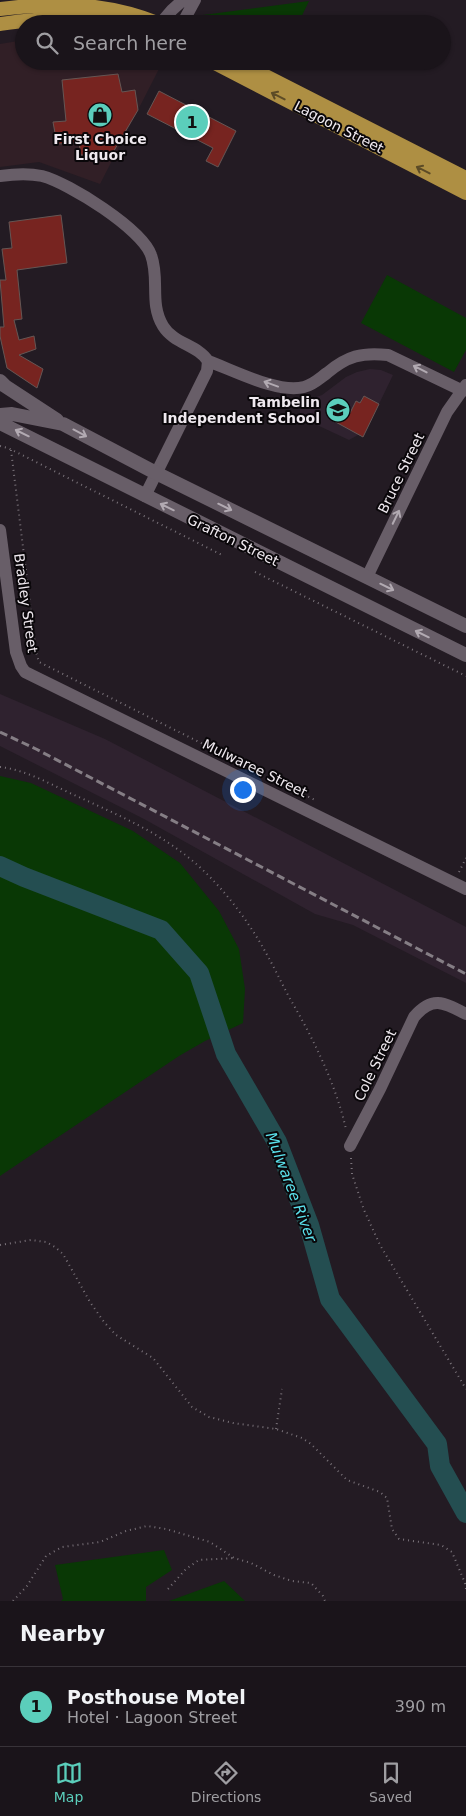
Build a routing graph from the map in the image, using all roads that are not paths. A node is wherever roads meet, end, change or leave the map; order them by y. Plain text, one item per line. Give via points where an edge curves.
1 (189, 3) edge
2 (0, 9) edge
3 (135, 15) edge
4 (168, 15) edge
5 (178, 15) edge
6 (185, 15) edge
7 (15, 22) edge
8 (0, 24) edge
9 (228, 70) edge
10 (254, 70) edge
11 (0, 176) edge
12 (466, 178) edge
13 (466, 193) edge
14 (208, 361) junction
15 (0, 381) edge
16 (465, 388) edge
17 (0, 415) edge
18 (0, 423) edge
19 (63, 424) junction
20 (156, 473) junction
21 (145, 496) junction
22 (0, 530) edge
23 (2, 560) edge
24 (367, 577) junction
25 (466, 626) edge
26 (466, 655) edge
27 (31, 675) joint
28 (466, 889) edge
29 (466, 1014) edge
30 (350, 1146) road end

1 - 4 street
1 - 5 street
1 - 6 street
2 - 3 main road via 48,4 88,5
7 - 8 main road
13 -> 9 main road, Lagoon Street
10 - 12 main road, Lagoon Street
11 - 14 street via 32,174 52,179 139,236 154,264 154,300 164,327 178,341
16 -> 14 street via 388,355 375,353 347,358 306,387 295,388 282,388
14 - 20 street via 207,371
15 - 19 street
24 -> 16 street, Bruce Street via 447,412
17 - 19 street, Grafton Street via 12,414
21 -> 18 street, Grafton Street
19 -> 20 street, Grafton Street
20 - 21 street
20 -> 24 street, Grafton Street
26 -> 21 street, Grafton Street
22 - 23 street, Bradley Street
23 - 27 street, Bradley Street via 16,652 21,666
24 -> 25 street, Grafton Street
27 - 28 street, Mulwaree Street
29 - 30 street, Cole Street via 433,1002 422,1008

